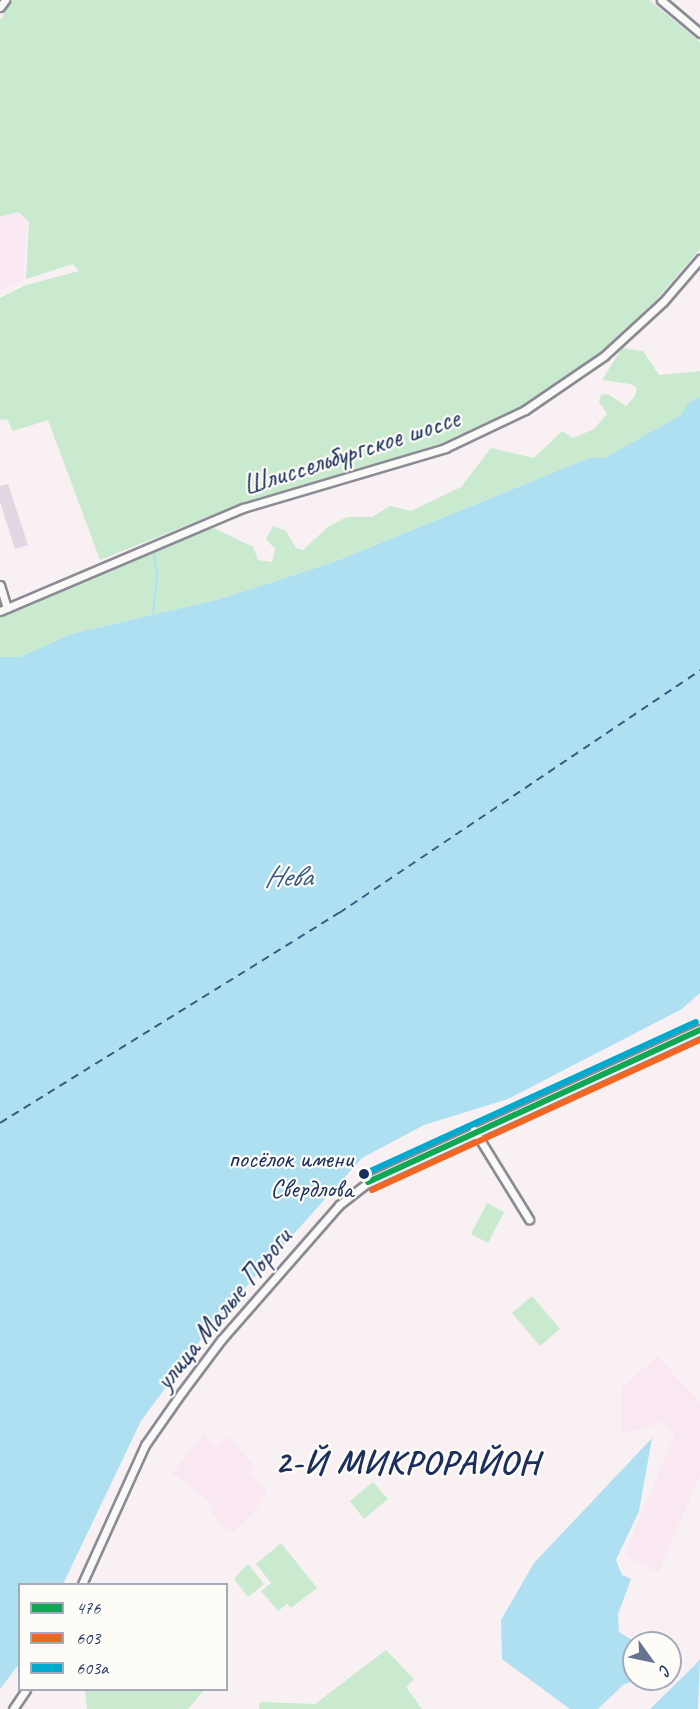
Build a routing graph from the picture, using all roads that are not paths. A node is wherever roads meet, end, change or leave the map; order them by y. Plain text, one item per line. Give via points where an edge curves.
1 (5, 0) edge
2 (661, 0) edge
3 (0, 7) edge
4 (700, 33) edge
5 (700, 259) edge
6 (0, 585) edge
7 (4, 610) edge
8 (700, 1030) edge
9 (474, 1130) junction
10 (368, 1182) joint
11 (529, 1219) dead end
12 (82, 1583) edge
13 (25, 1691) edge
14 (13, 1709) edge

1 - 3 street
2 - 4 street
5 - 7 street, Шлиссельбургское шоссе via 663,302 604,356 525,411 445,448 243,508
6 - 7 street
8 - 9 street, улица Малые Пороги
9 - 10 street, улица Малые Пороги
9 - 11 street
10 - 12 street, улица Малые Пороги via 339,1205 221,1340 182,1392 145,1445
13 - 14 street

